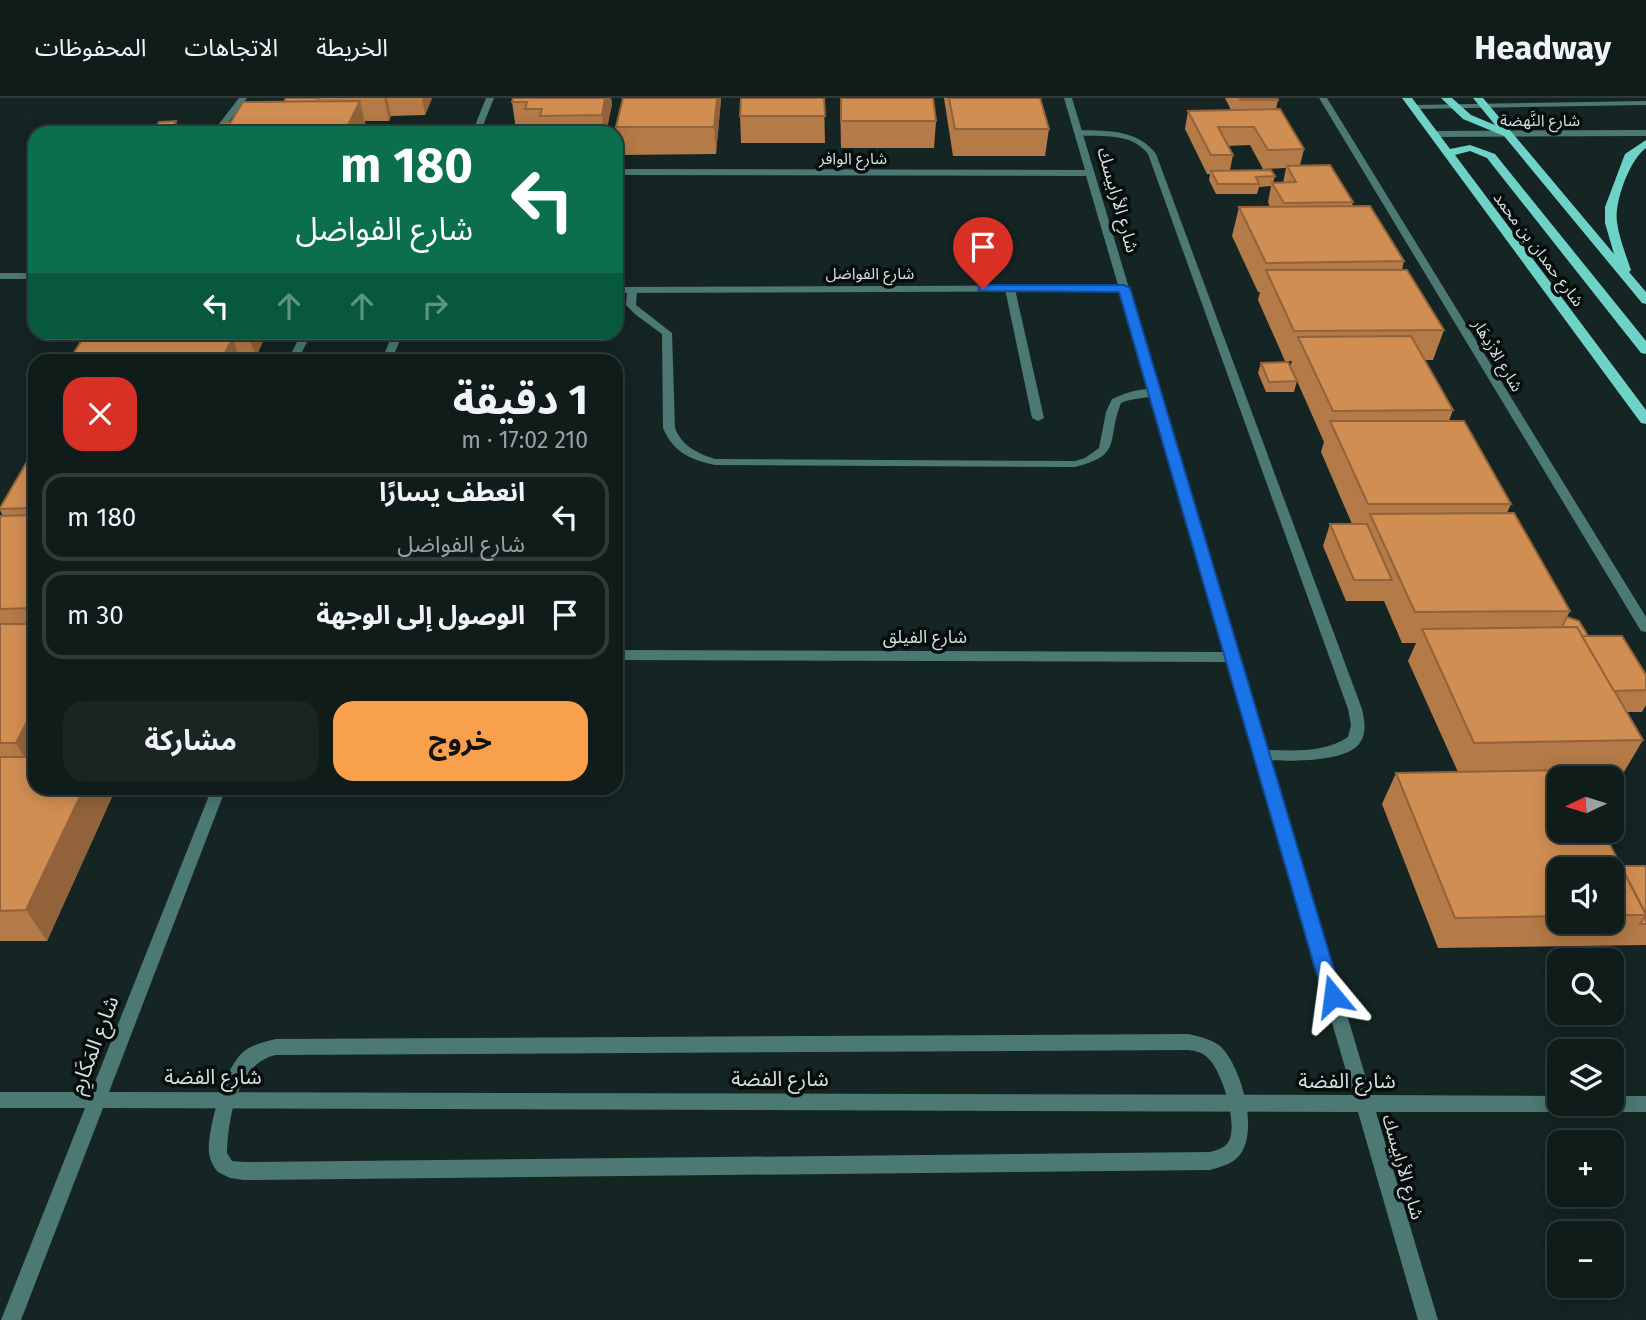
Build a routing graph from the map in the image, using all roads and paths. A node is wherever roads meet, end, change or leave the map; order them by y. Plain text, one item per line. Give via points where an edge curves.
1 (243, 98) edge
2 (490, 98) edge
3 (1068, 98) edge
4 (1323, 98) edge
5 (1411, 102) edge
6 (1449, 102) edge
7 (1481, 102) edge
8 (1646, 103) edge
9 (221, 126) edge
10 (479, 126) edge
11 (1079, 133) junction
12 (1646, 133) edge
13 (1434, 134) junction
14 (1507, 134) junction
15 (1646, 143) edge
16 (1449, 154) junction
17 (623, 172) edge
18 (1090, 173) junction
19 (0, 276) edge
20 (28, 276) edge
21 (1627, 276) junction
22 (1124, 288) junction
23 (1010, 289) junction
24 (623, 290) edge
25 (632, 290) junction
26 (1646, 300) edge
27 (1646, 350) edge
28 (1155, 393) junction
29 (1038, 418) dead end
30 (1646, 419) edge
31 (1646, 628) edge
32 (623, 655) edge
33 (1233, 657) junction
34 (1262, 755) junction
35 (216, 795) edge
36 (0, 1100) edge
37 (96, 1100) junction
38 (229, 1100) junction
39 (1236, 1103) junction
40 (1364, 1104) junction
41 (1547, 1104) edge
42 (1624, 1104) edge
43 (1646, 1104) edge
44 (10, 1320) edge
45 (1428, 1320) edge

1 - 9 street
2 - 10 street
3 - 11 street, شارع الأرابيسك
4 - 31 street, شارع الازْدِهَار
5 - 6 street, شارع النَّهضة
5 - 13 main road, شارع حمدان بن محمد
6 - 7 street, شارع النَّهضة
6 - 14 main road via 1467,117
7 - 8 street, شارع النَّهضة
7 - 14 main road
11 - 18 street, شارع الأرابيسك
11 - 34 street via 1125,136 1152,154 1355,709 1355,740 1343,749 1324,754
12 - 14 street, شارع النَّهضة
13 - 14 street, شارع النَّهضة
13 - 16 main road, شارع حمدان بن محمد
14 - 21 main road
15 - 21 main road via 1630,154 1611,207 1611,223
16 - 27 main road via 1463,147 1491,156
16 - 30 main road, شارع حمدان بن محمد
17 - 18 street, شارع الوافر
18 - 22 street, شارع الأرابيسك
19 - 20 street
21 - 26 main road
22 - 23 street, شارع الفواضل
22 - 28 street, شارع الأرابيسك
23 - 25 street, شارع الفواضل
23 - 29 street
24 - 25 street, شارع الفواضل
25 - 28 street via 631,305 636,313 667,333 672,438 689,453 715,463 1075,464 1103,453 1116,401 1132,394
28 - 33 street, شارع الأرابيسك
32 - 33 street, شارع الفيلق
33 - 34 street, شارع الأرابيسك
34 - 40 street, شارع الأرابيسك
35 - 37 street, شارع المَكَارِم
36 - 37 street, شارع الفضة
37 - 38 street, شارع الفضة
37 - 44 street, شارع المَكَارِم
38 - 39 street, شارع الفضة
38 - 39 street via 244,1063 253,1054 276,1046 1188,1042 1213,1051 1223,1062
38 - 39 street via 216,1153 230,1170 244,1171 1210,1161 1232,1152 1238,1142
39 - 40 street, شارع الفضة
40 - 41 street, شارع الفضة
40 - 45 street, شارع الأرابيسك
42 - 43 street

